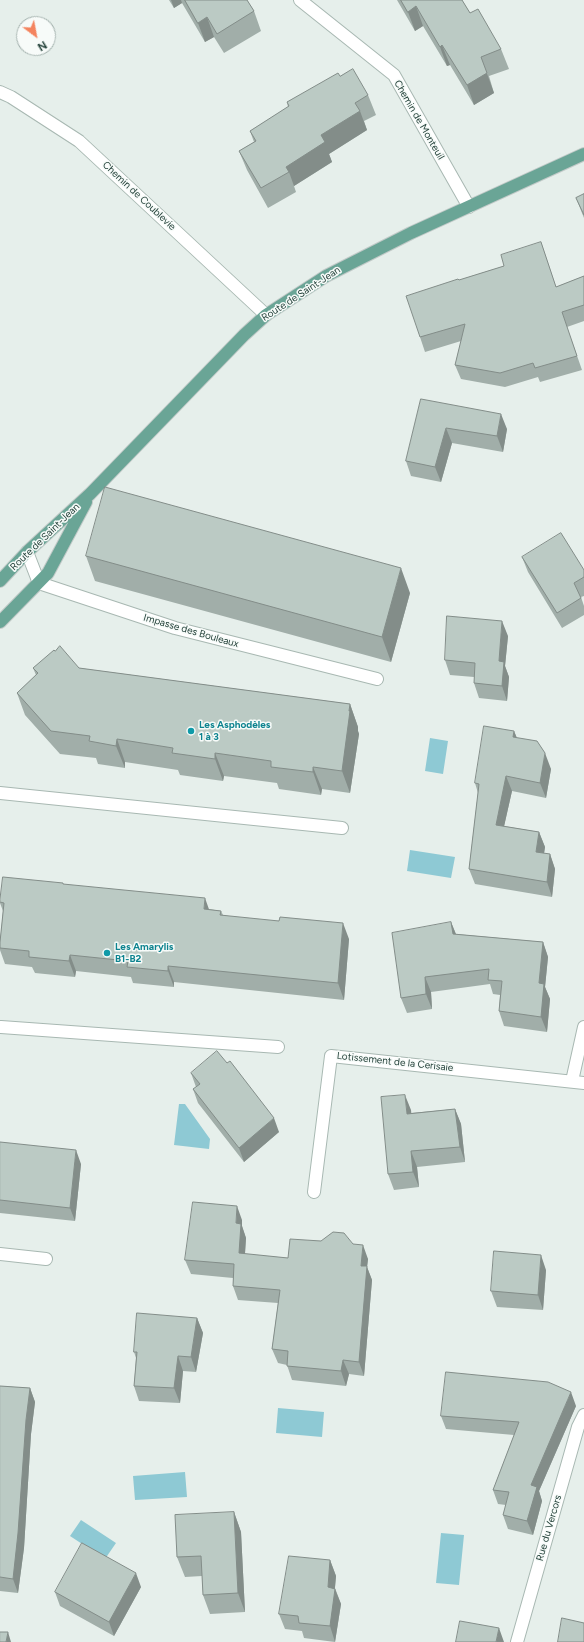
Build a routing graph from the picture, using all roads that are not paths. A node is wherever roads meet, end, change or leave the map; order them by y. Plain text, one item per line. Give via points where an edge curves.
1 (300, 0) edge
2 (0, 92) edge
3 (584, 154) edge
4 (469, 207) junction
5 (266, 315) junction
6 (90, 494) junction
7 (27, 552) junction
8 (0, 581) edge
9 (39, 583) junction
10 (0, 622) edge
11 (378, 679) dead end
12 (0, 793) edge
13 (342, 828) dead end
14 (584, 1027) edge
15 (0, 1028) edge
16 (278, 1047) dead end
17 (578, 1082) edge
18 (314, 1192) dead end
19 (0, 1254) edge
20 (46, 1259) dead end
21 (584, 1415) edge
22 (518, 1642) edge

1 - 4 street, Chemin de Monteuil via 394,75
2 - 5 street, Chemin de Coublevie via 12,97 79,141
3 - 4 main road, Route de Saint-Jean
4 - 5 main road, Route de Saint-Jean via 326,276
5 - 6 main road, Route de Saint-Jean
6 - 7 main road, Route de Saint-Jean
6 - 9 main road, Route de Saint-Jean via 48,573
7 - 8 main road, Route de Saint-Jean
7 - 9 street
9 - 10 main road, Route de Saint-Jean
9 - 11 street, Impasse des Bouleaux via 175,628
12 - 13 street
14 - 17 street, Lotissement de la Cerisaie
15 - 16 street
17 - 18 street, Lotissement de la Cerisaie via 330,1056
19 - 20 street
21 - 22 street, Rue du Vercors via 578,1427

